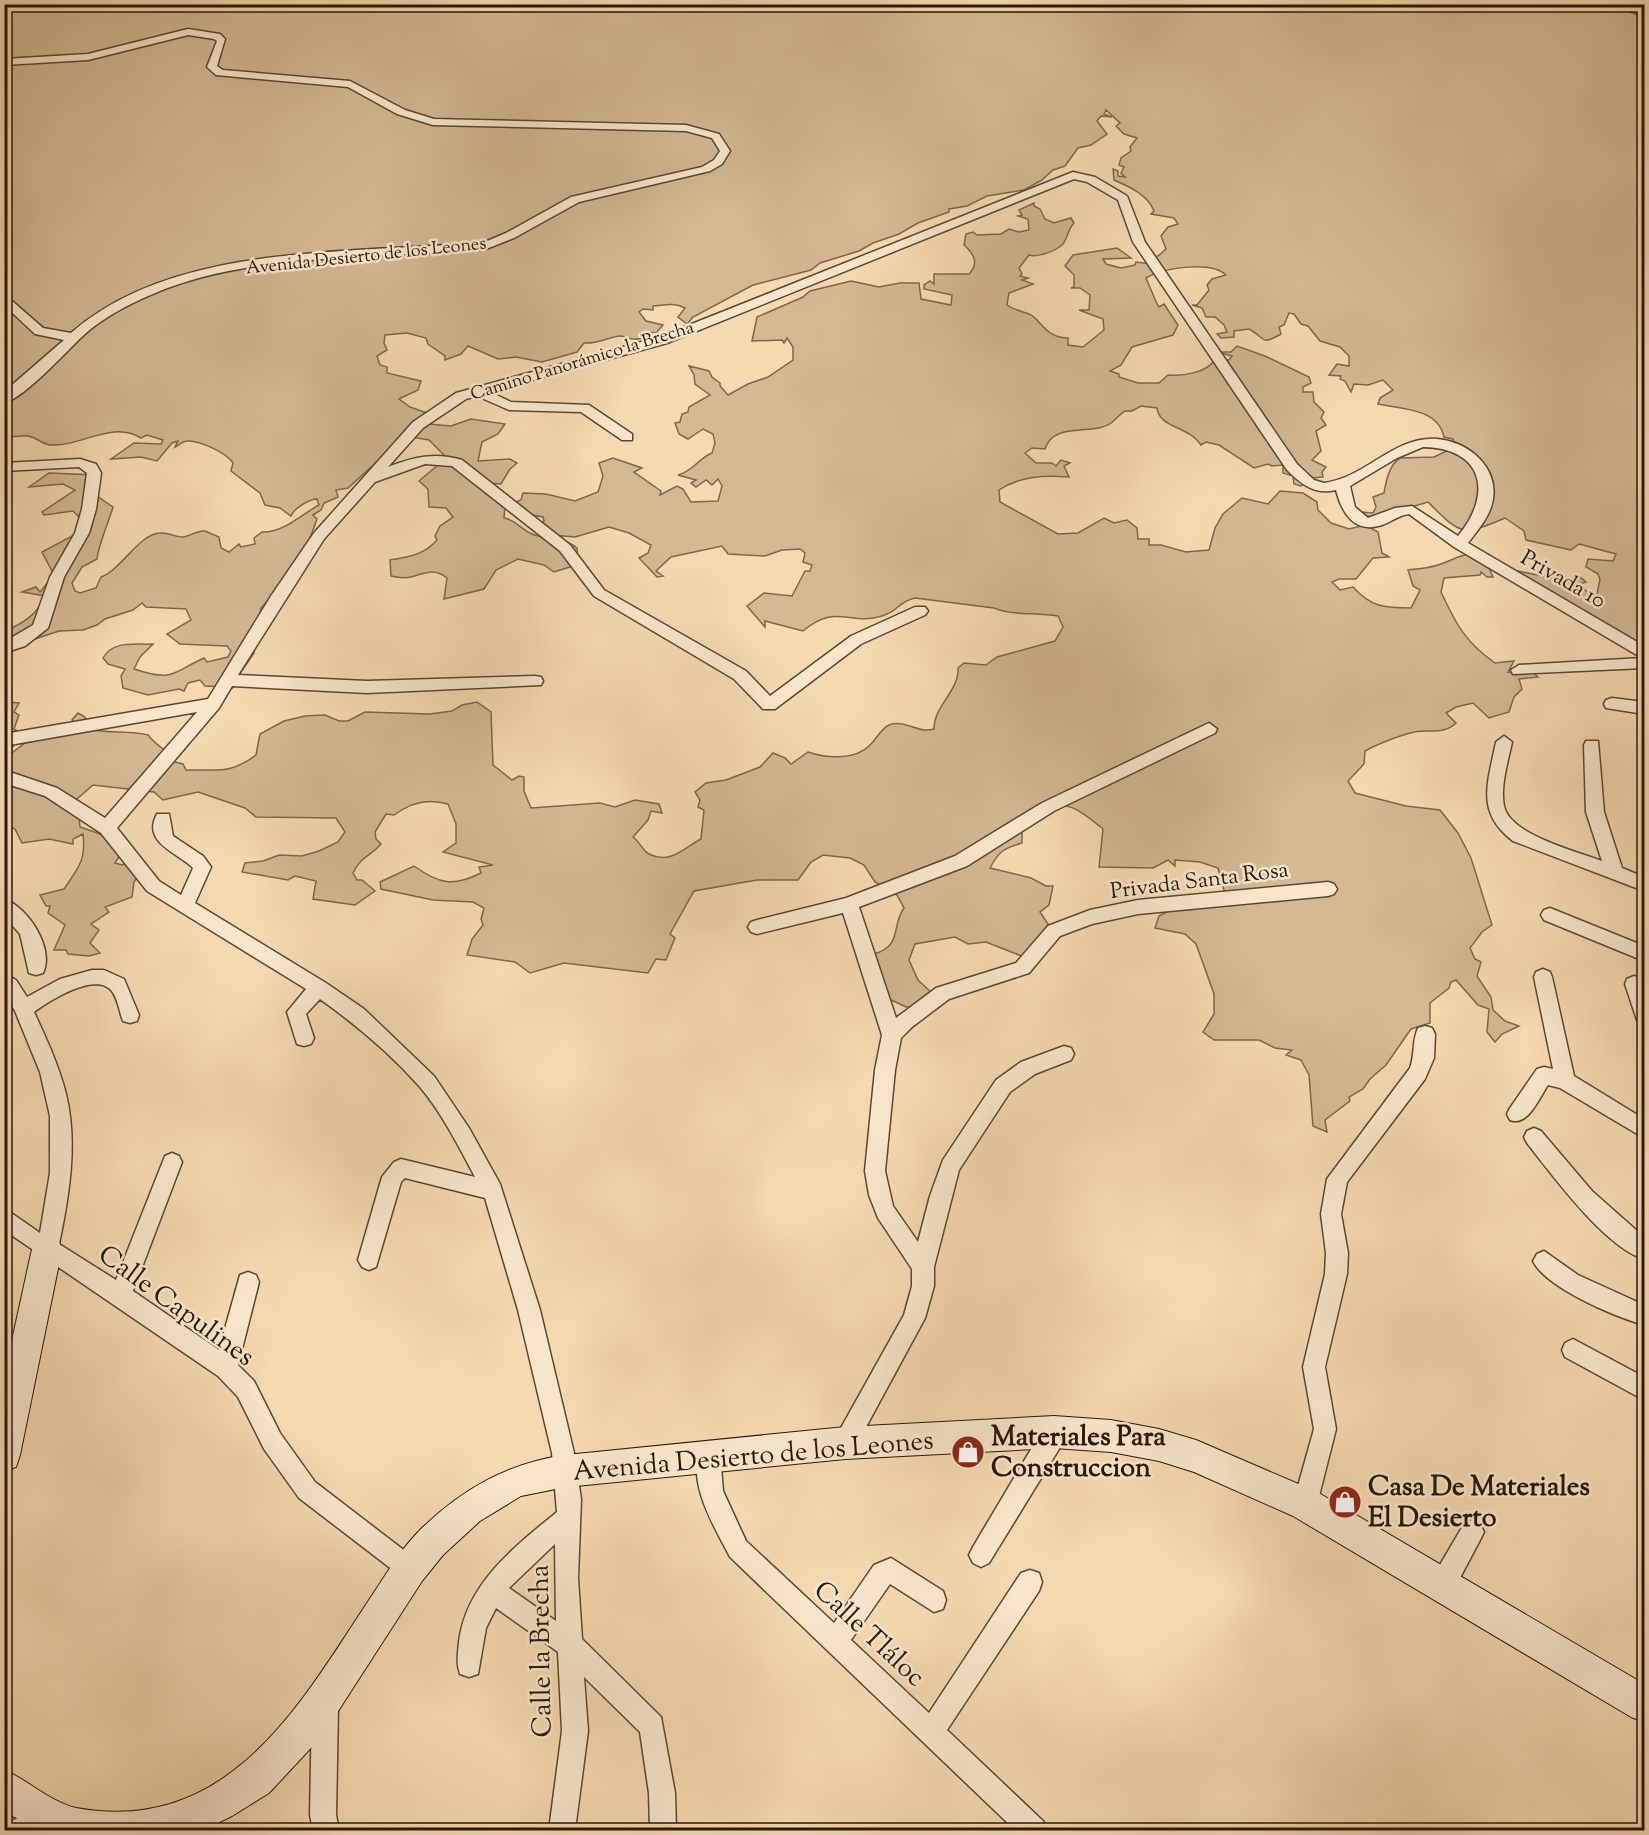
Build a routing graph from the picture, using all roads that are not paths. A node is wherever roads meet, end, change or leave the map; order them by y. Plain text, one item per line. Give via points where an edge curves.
1 (4, 62) edge
2 (4, 298) edge
3 (76, 338) junction
4 (478, 391) junction
5 (4, 399) edge
6 (627, 437) dead end
7 (4, 467) edge
8 (369, 479) junction
9 (1342, 483) junction
10 (1459, 544) junction
11 (920, 611) dead end
12 (4, 648) edge
13 (1644, 653) edge
14 (1644, 663) edge
15 (1519, 670) dead end
16 (228, 680) junction
17 (536, 681) dead end
18 (213, 704) junction
19 (1612, 704) dead end
20 (1644, 708) edge
21 (1209, 729) dead end
22 (4, 740) edge
23 (1504, 742) dead end
24 (1592, 746) dead end
25 (4, 776) edge
26 (163, 819) dead end
27 (107, 828) junction
28 (1615, 874) junction
29 (1644, 884) edge
30 (1329, 889) dead end
31 (186, 904) junction
32 (849, 904) junction
33 (4, 906) edge
34 (1550, 915) dead end
35 (757, 927) dead end
36 (1644, 954) edge
37 (36, 968) dead end
38 (1543, 977) dead end
39 (4, 980) edge
40 (1634, 984) dead end
41 (319, 988) junction
42 (24, 1009) junction
43 (1644, 1014) edge
44 (130, 1015) dead end
45 (1425, 1034) dead end
46 (892, 1035) junction
47 (304, 1038) dead end
48 (1064, 1053) dead end
49 (1565, 1081) junction
50 (1517, 1114) dead end
51 (1644, 1129) edge
52 (1534, 1137) dead end
53 (172, 1162) dead end
54 (493, 1191) junction
55 (4, 1217) edge
56 (47, 1249) junction
57 (1644, 1249) edge
58 (369, 1260) dead end
59 (1544, 1261) dead end
60 (923, 1267) junction
61 (248, 1282) dead end
62 (121, 1295) junction
63 (1644, 1315) edge
64 (1573, 1350) dead end
65 (226, 1368) junction
66 (1644, 1389) edge
67 (1053, 1432) junction
68 (845, 1443) junction
69 (709, 1454) junction
70 (4, 1455) edge
71 (566, 1471) junction
72 (1305, 1504) junction
73 (569, 1517) junction
74 (1472, 1532) dead end
75 (981, 1555) dead end
76 (410, 1569) junction
77 (1030, 1582) dead end
78 (1443, 1584) junction
79 (491, 1590) junction
80 (934, 1600) dead end
81 (836, 1642) junction
82 (571, 1646) junction
83 (469, 1665) dead end
84 (326, 1699) junction
85 (1644, 1704) edge
86 (931, 1732) junction
87 (6, 1791) edge
88 (34, 1823) edge
89 (120, 1830) edge
90 (128, 1830) edge
91 (326, 1830) edge
92 (562, 1830) edge
93 (663, 1830) edge
94 (1035, 1830) edge

1 - 3 street, Avenida Desierto de los Leones via 88,57 188,32 218,36 222,41 212,62 220,73 350,84 423,120 686,128 714,135 725,151 718,162 706,169 575,199 515,236 486,245 263,263 172,284 108,312
2 - 3 street via 39,331
3 - 5 street, Avenida Desierto de los Leones
4 - 6 street via 509,406 584,408
4 - 8 street, Camino Panorámico la Brecha via 461,396 418,425
4 - 9 street, Camino Panorámico la Brecha via 663,340 1073,175 1091,179 1125,201 1139,242 1292,467 1318,488
7 - 12 street via 80,463 91,467 94,473 82,533 57,577 40,628
8 - 11 street via 441,456 457,463 565,548 599,593 740,675 769,705 856,640
8 - 16 street, Camino Panorámico la Brecha via 319,536
9 - 10 street, Privada 10 via 1348,509 1365,523 1412,510
9 - 10 street via 1423,442 1446,444 1463,452 1480,466 1487,492 1484,514
10 - 13 street, Privada 10
14 - 15 street
16 - 17 street via 367,687
16 - 18 street, Camino Panorámico la Brecha
18 - 22 street
18 - 27 street, Camino Panorámico la Brecha
19 - 20 street
21 - 32 street via 1048,807 961,861
23 - 28 street via 1494,806 1505,827
24 - 28 street via 1595,812
25 - 27 street via 51,792
26 - 31 street via 161,829 172,847 199,861 202,867
27 - 31 street via 153,886
28 - 29 street
30 - 46 street, Privada Santa Rosa via 1138,907 1090,917 1054,931 1022,968 943,993
31 - 41 street
32 - 35 street
32 - 46 street
33 - 37 street via 20,916 27,927 36,951
34 - 36 street
38 - 49 street
39 - 42 street
40 - 43 street
41 - 47 street via 296,1012
41 - 54 street via 357,1015 427,1082 462,1134
42 - 44 street via 46,992 72,982 102,978 115,982
42 - 56 street via 57,1097 60,1121 59,1188
45 - 72 street via 1424,1058 1418,1073 1337,1179 1330,1214 1337,1253 1336,1274 1314,1368 1325,1429
46 - 60 street via 875,1171 885,1211
48 - 60 street via 1028,1068 1003,1086 950,1166
49 - 50 street via 1544,1075
49 - 51 street
52 - 57 street via 1603,1219
53 - 62 street
54 - 58 street via 401,1168 392,1177
54 - 71 street via 529,1310
55 - 56 street, Calle Capulines
56 - 62 street, Calle Capulines
56 - 70 street
59 - 63 street via 1570,1282
60 - 68 street via 923,1286 914,1318
61 - 65 street
62 - 65 street, Calle Capulines
64 - 66 street
65 - 76 street, Calle Capulines via 246,1389 272,1441 307,1490
67 - 68 street, Avenida Desierto de los Leones
67 - 72 street, Avenida Desierto de los Leones via 1159,1445 1197,1456
67 - 75 street via 1051,1442
68 - 69 street, Avenida Desierto de los Leones
69 - 71 street, Avenida Desierto de los Leones
69 - 81 street, Calle Tláloc via 707,1464 717,1507 738,1549
71 - 73 street, Calle la Brecha
71 - 76 street, Avenida Desierto de los Leones via 513,1483 468,1509
72 - 78 street, Avenida Desierto de los Leones
73 - 79 street
73 - 82 street, Calle la Brecha via 566,1578
74 - 78 street
76 - 84 street, Avenida Desierto de los Leones
77 - 86 street
78 - 85 street, Avenida Desierto de los Leones
79 - 82 street
79 - 83 street via 474,1629
80 - 81 street via 891,1570 883,1574
81 - 86 street, Calle Tláloc
82 - 92 street, Calle la Brecha via 575,1731
82 - 93 street via 652,1726
84 - 90 street, Avenida Desierto de los Leones via 279,1759 256,1780 172,1826
84 - 91 street
86 - 94 street, Calle Tláloc
87 - 88 street
88 - 89 street

